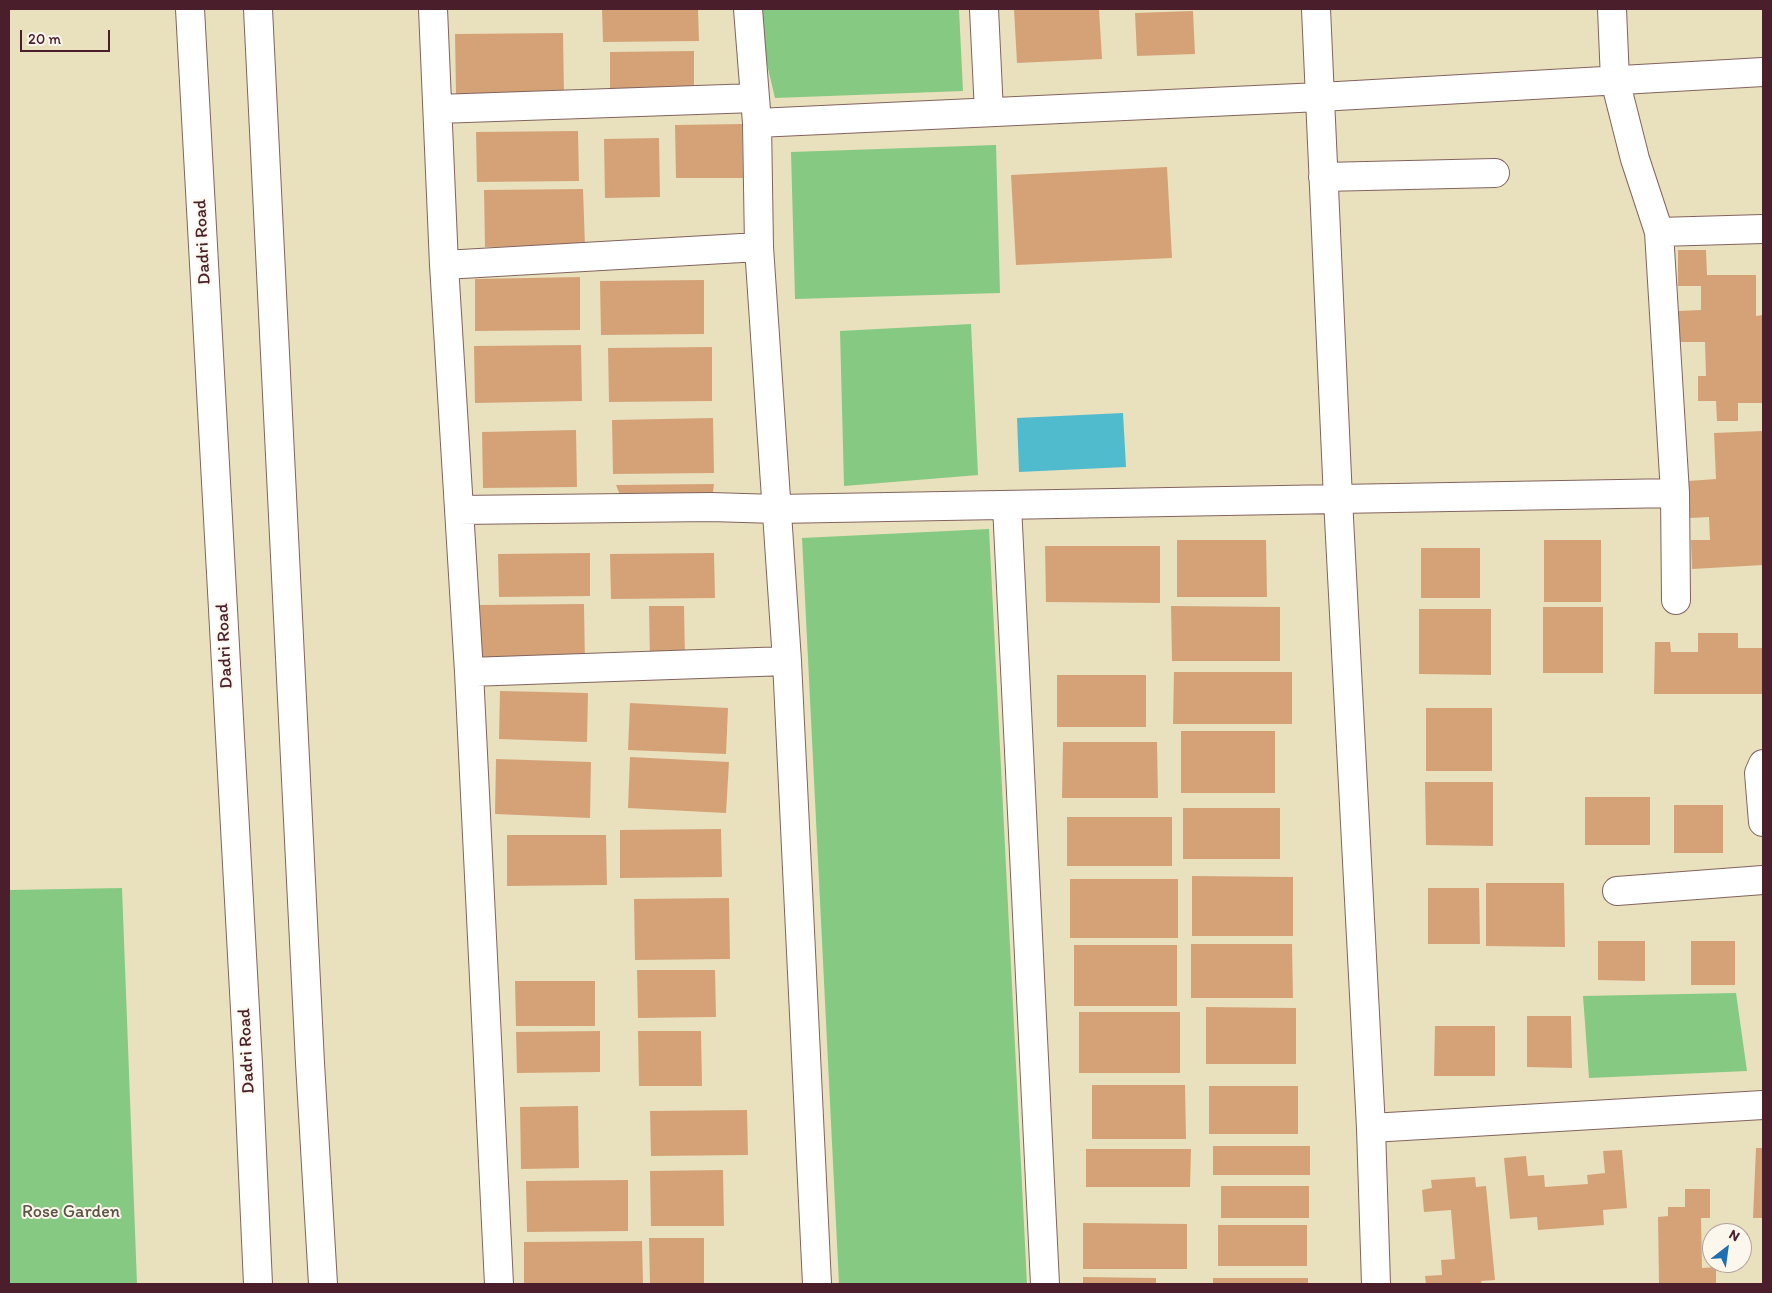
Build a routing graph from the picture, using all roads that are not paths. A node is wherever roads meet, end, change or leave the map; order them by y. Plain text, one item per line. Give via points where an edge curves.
1 (190, 9) edge
2 (258, 9) edge
3 (433, 9) edge
4 (748, 9) edge
5 (984, 9) edge
6 (1316, 9) edge
7 (1612, 9) edge
8 (1763, 72) edge
9 (1615, 80) junction
10 (1320, 97) junction
11 (438, 109) junction
12 (756, 110) junction
13 (989, 112) junction
14 (1495, 173) dead end
15 (1324, 177) junction
16 (1763, 229) edge
17 (1660, 232) junction
18 (759, 247) junction
19 (444, 265) junction
20 (1675, 493) junction
21 (1338, 499) junction
22 (1008, 505) junction
23 (776, 509) junction
24 (459, 510) junction
25 (1676, 600) dead end
26 (786, 661) junction
27 (470, 672) junction
28 (1763, 764) edge
29 (1763, 822) edge
30 (1763, 880) edge
31 (1617, 892) dead end
32 (1763, 1105) edge
33 (1371, 1128) junction
34 (258, 1284) edge
35 (323, 1284) edge
36 (499, 1284) edge
37 (817, 1284) edge
38 (1045, 1284) edge
39 (1376, 1284) edge

1 - 34 main road, Dadri Road
2 - 35 main road
3 - 11 main road
4 - 12 main road
5 - 13 main road
6 - 10 main road
7 - 9 main road
8 - 9 main road
9 - 10 main road
9 - 17 main road via 1635,159
10 - 13 main road
10 - 15 main road
11 - 12 main road
11 - 19 main road
12 - 13 main road
12 - 18 main road
14 - 15 main road
15 - 21 main road
16 - 17 main road
17 - 20 main road
18 - 19 main road
18 - 23 main road
19 - 24 main road
20 - 21 main road
20 - 25 main road
21 - 22 main road
21 - 33 main road
22 - 23 main road
22 - 38 main road
23 - 24 main road
23 - 26 main road
24 - 27 main road
26 - 27 main road
26 - 37 main road
27 - 36 main road
28 - 29 main road via 1759,773
30 - 31 main road
32 - 33 main road
33 - 39 main road

